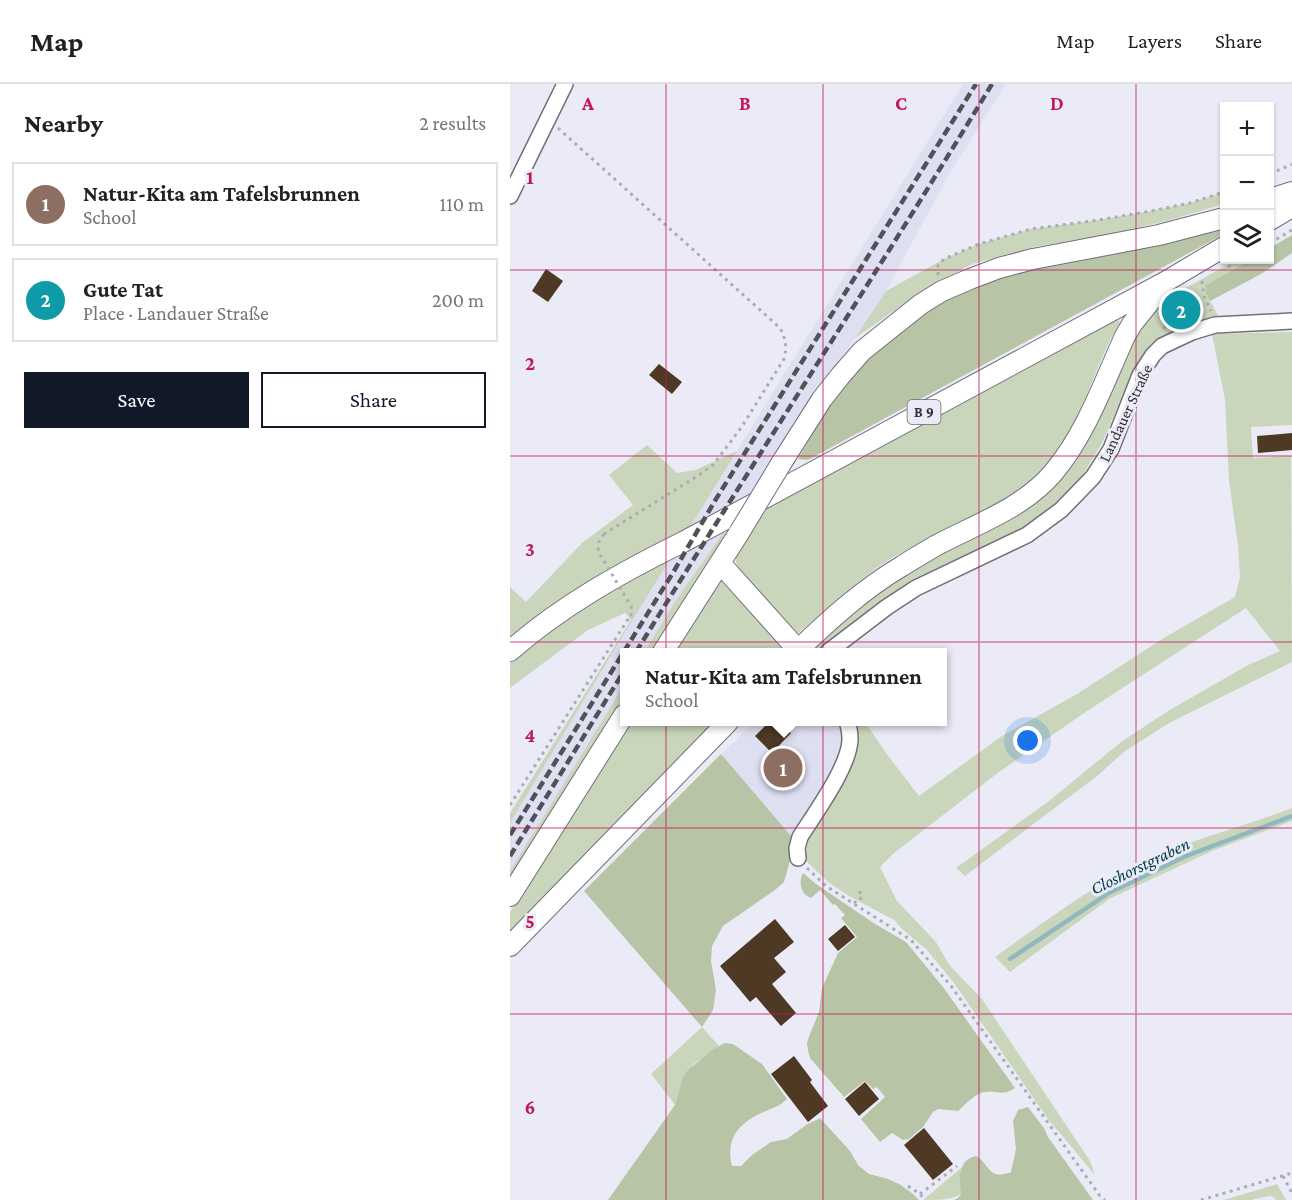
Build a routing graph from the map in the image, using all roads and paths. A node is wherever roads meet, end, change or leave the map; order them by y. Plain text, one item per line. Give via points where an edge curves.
1 (565, 84) edge
2 (548, 118) junction
3 (1292, 164) edge
4 (1274, 172) edge
5 (1292, 192) edge
6 (1220, 193) edge
7 (510, 196) edge
8 (1274, 197) edge
9 (1292, 207) edge
10 (1274, 217) edge
11 (1220, 219) edge
12 (1292, 230) edge
13 (1274, 240) edge
14 (1220, 249) edge
15 (1233, 264) edge
16 (1224, 269) dead end
17 (1208, 278) dead end
18 (1202, 281) junction
19 (1165, 282) junction
20 (942, 291) junction
21 (1292, 321) edge
22 (1221, 325) junction
23 (1162, 346) junction
24 (720, 563) junction
25 (666, 648) edge
26 (794, 648) edge
27 (802, 648) edge
28 (833, 648) edge
29 (510, 651) edge
30 (620, 721) edge
31 (724, 726) edge
32 (848, 726) edge
33 (510, 805) edge
34 (798, 858) joint
35 (864, 889) dead end
36 (510, 896) edge
37 (854, 903) junction
38 (510, 946) edge
39 (957, 1166) dead end
40 (1292, 1173) edge
41 (1283, 1176) junction
42 (908, 1186) dead end
43 (1292, 1192) edge
44 (920, 1194) junction
45 (925, 1200) edge
46 (1105, 1200) edge
47 (1201, 1200) edge

1 - 2 lane
2 - 7 lane
2 - 33 path, bridge via 780,328 786,351 741,428 713,465 604,534 599,542 598,551 632,613
3 - 4 path
5 - 8 main road
6 - 20 path via 1151,211 1031,229 979,244 944,259 938,266
9 - 10 main road
11 - 20 main road via 1033,259
12 - 13 path
14 - 19 main road
15 - 16 path
17 - 18 path
18 - 22 path via 1207,304
18 - 23 path via 1175,303 1166,322
19 - 27 main road via 1132,324 1084,428 1052,474 1010,508 899,567 857,597
19 - 29 main road, B 9 via 644,561 575,602
20 - 24 main road, bridge via 862,351 841,375
21 - 22 lane, Landauer Straße
22 - 23 lane, Landauer Straße via 1192,332
23 - 28 lane, Landauer Straße via 1140,375 1111,449 1093,477 1061,510 1027,535 916,588
24 - 25 main road
24 - 26 main road
30 - 36 main road
31 - 38 main road
32 - 34 lane via 847,756 800,837
34 - 37 path via 826,886
35 - 37 path via 858,894 861,899
37 - 46 path via 911,940 944,979
39 - 44 path
40 - 41 path
41 - 43 path
41 - 47 path
42 - 44 path
44 - 45 path

